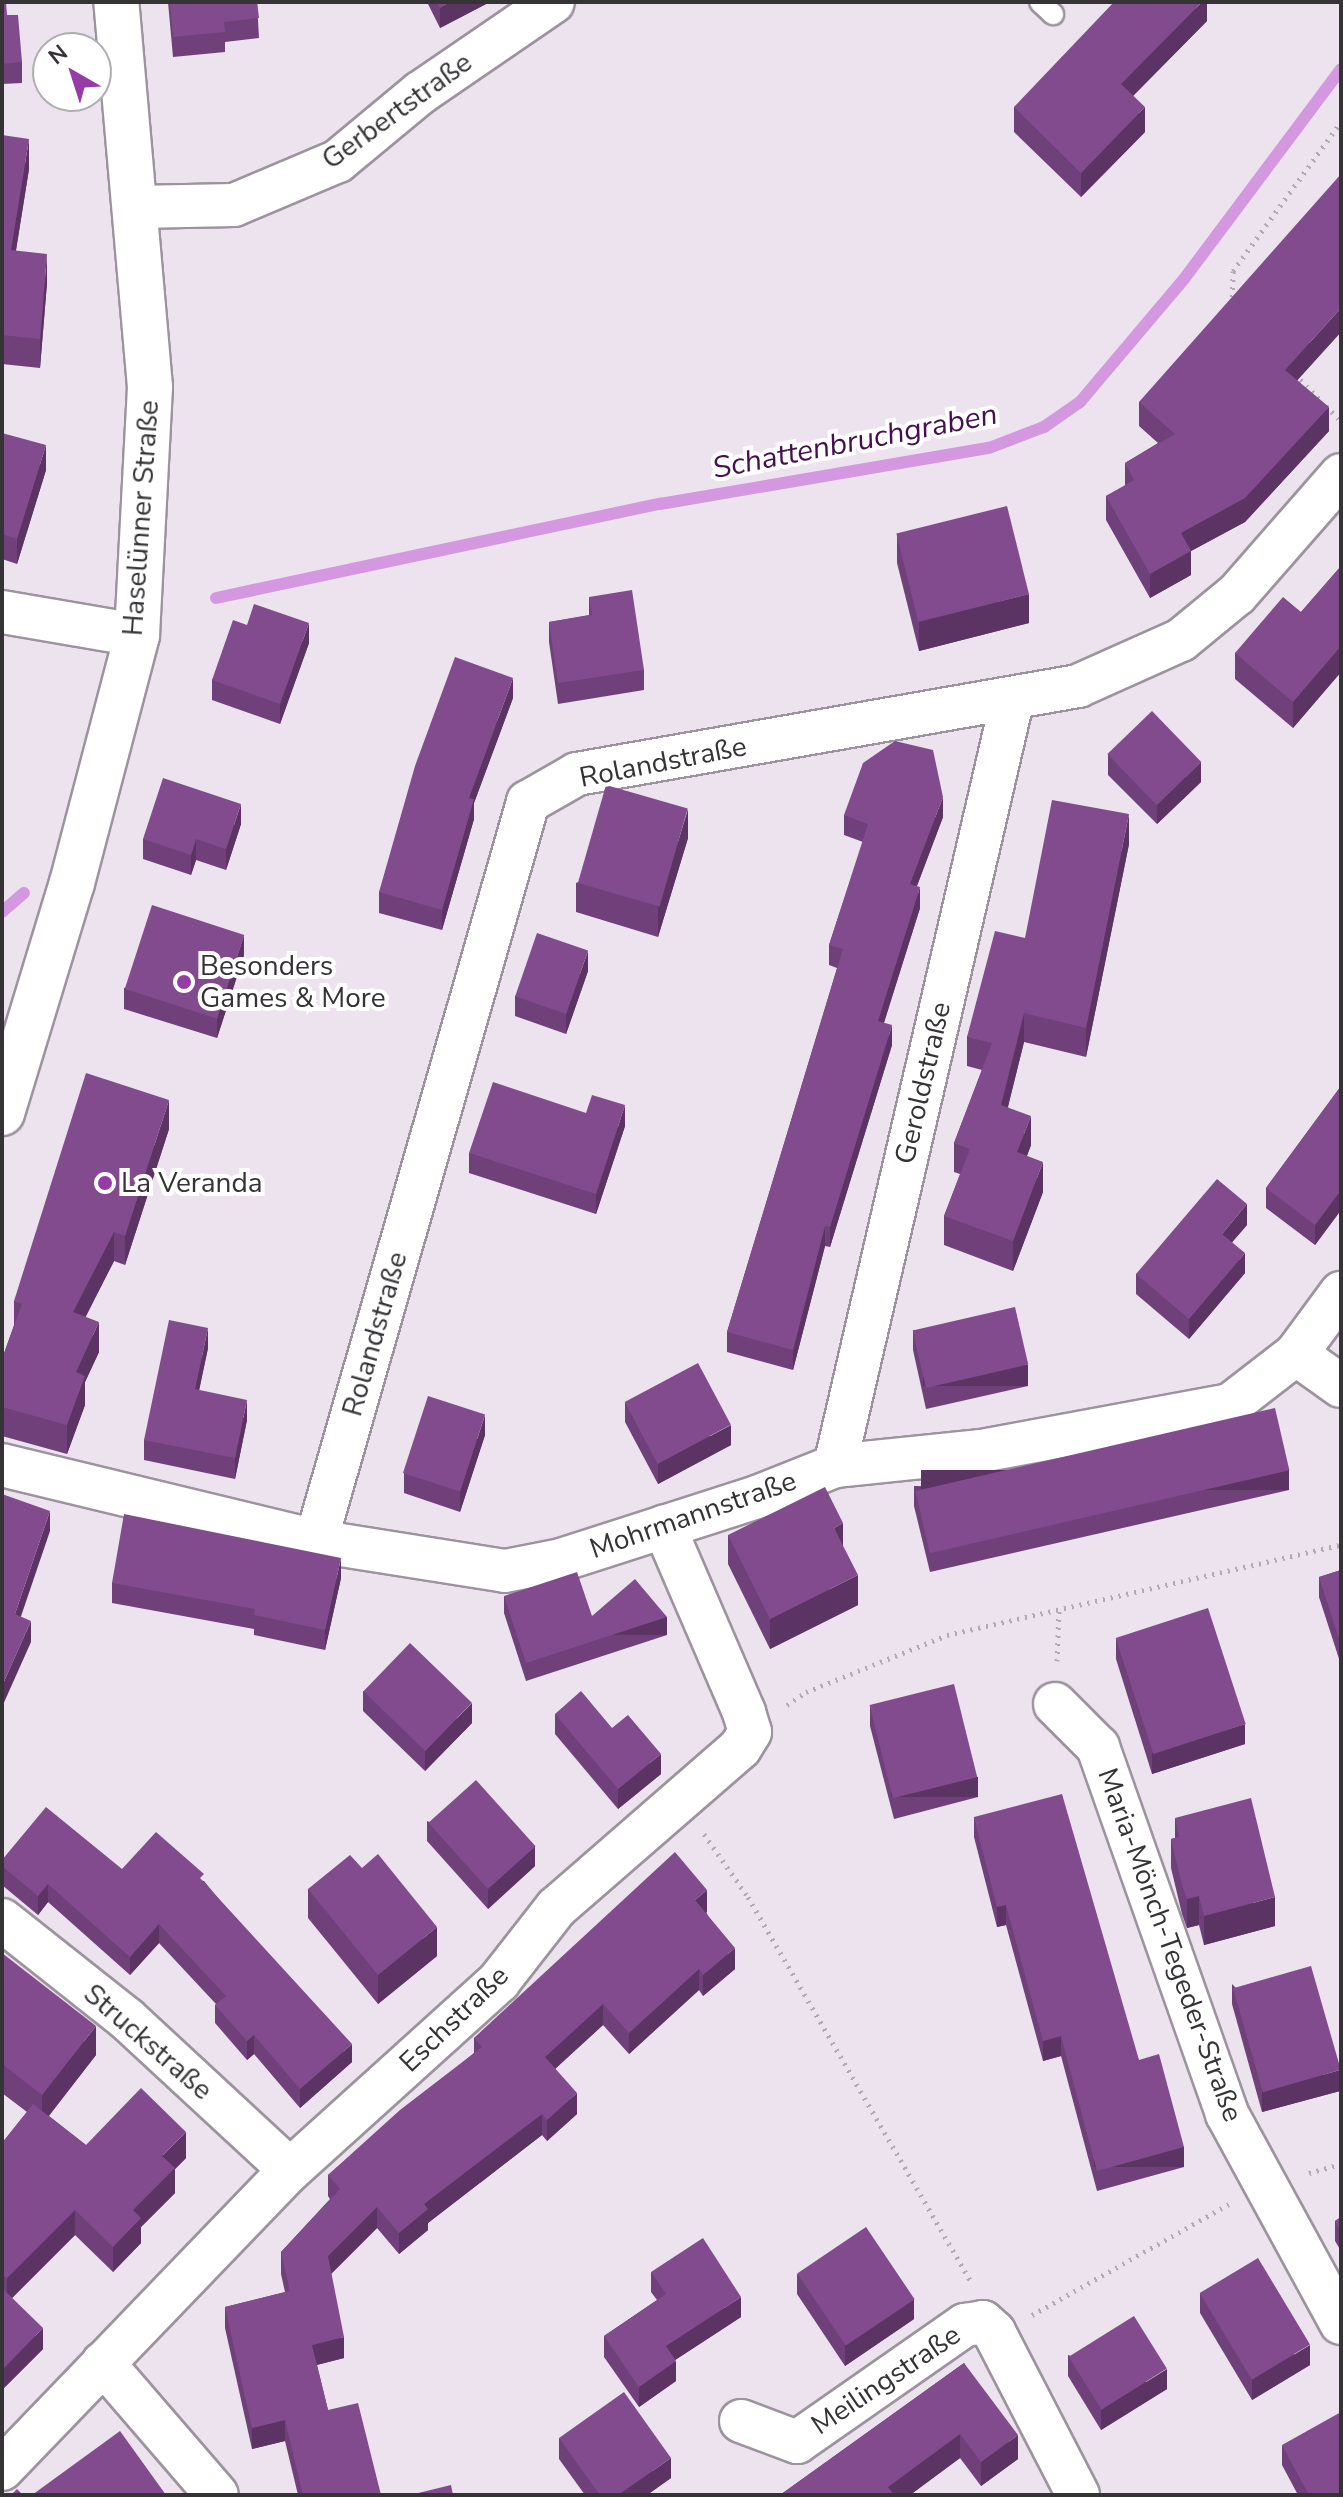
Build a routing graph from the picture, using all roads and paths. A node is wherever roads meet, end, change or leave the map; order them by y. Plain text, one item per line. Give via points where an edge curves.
1 (116, 2) edge
2 (553, 2) edge
3 (1341, 122) edge
4 (137, 207) junction
5 (1235, 314) edge
6 (1288, 367) edge
7 (1341, 421) edge
8 (1341, 475) edge
9 (2, 612) edge
10 (137, 635) junction
11 (1012, 701) junction
12 (2, 1113) edge
13 (1341, 1293) edge
14 (1296, 1354) junction
15 (1341, 1386) edge
16 (2, 1465) edge
17 (835, 1466) junction
18 (664, 1526) junction
19 (316, 1541) junction
20 (1341, 1545) edge
21 (1059, 1610) junction
22 (1055, 1704) joint
23 (750, 1732) junction
24 (680, 1800) junction
25 (2, 1920) edge
26 (1341, 2164) edge
27 (290, 2170) junction
28 (1267, 2185) junction
29 (983, 2322) junction
30 (1341, 2323) edge
31 (103, 2363) junction
32 (741, 2421) dead end
33 (2, 2469) edge
34 (217, 2495) edge
35 (1078, 2495) edge

1 - 4 street, Haselünner Straße
2 - 4 street, Gerbertstraße via 420,93 338,161 234,205
3 - 5 path via 1233,271 1229,298
4 - 10 street, Haselünner Straße via 150,387
6 - 7 path
8 - 11 street, Rolandstraße via 1237,594 1181,640 1078,686
9 - 10 street
10 - 12 street, Haselünner Straße via 72,883
11 - 17 street, Geroldstraße
11 - 19 street, Rolandstraße via 577,774 528,802
13 - 14 street, Mohrmannstraße
14 - 15 street
14 - 17 street, Mohrmannstraße via 1230,1405 981,1451
16 - 19 street, Mohrmannstraße
17 - 18 street, Mohrmannstraße
18 - 19 street, Mohrmannstraße via 561,1560 505,1571
18 - 23 street
20 - 21 path
21 - 22 path
21 - 23 path via 947,1635 871,1663 806,1692
22 - 28 street, Maria-Mönch-Tegeder-Straße via 1098,1747 1227,2114
23 - 24 street, Eschstraße via 740,1748
24 - 27 street, Eschstraße via 556,1908 499,1981
24 - 29 path via 748,1897 845,2061 970,2282
25 - 27 street, Struckstraße via 127,2019
26 - 28 path
27 - 31 street, Eschstraße
28 - 29 path via 1156,2242 1018,2324
28 - 30 street, Maria-Mönch-Tegeder-Straße
29 - 32 street, Meilingstraße via 965,2325 797,2442
29 - 35 street, Meilingstraße via 994,2332
31 - 33 street, Eschstraße
31 - 34 street

